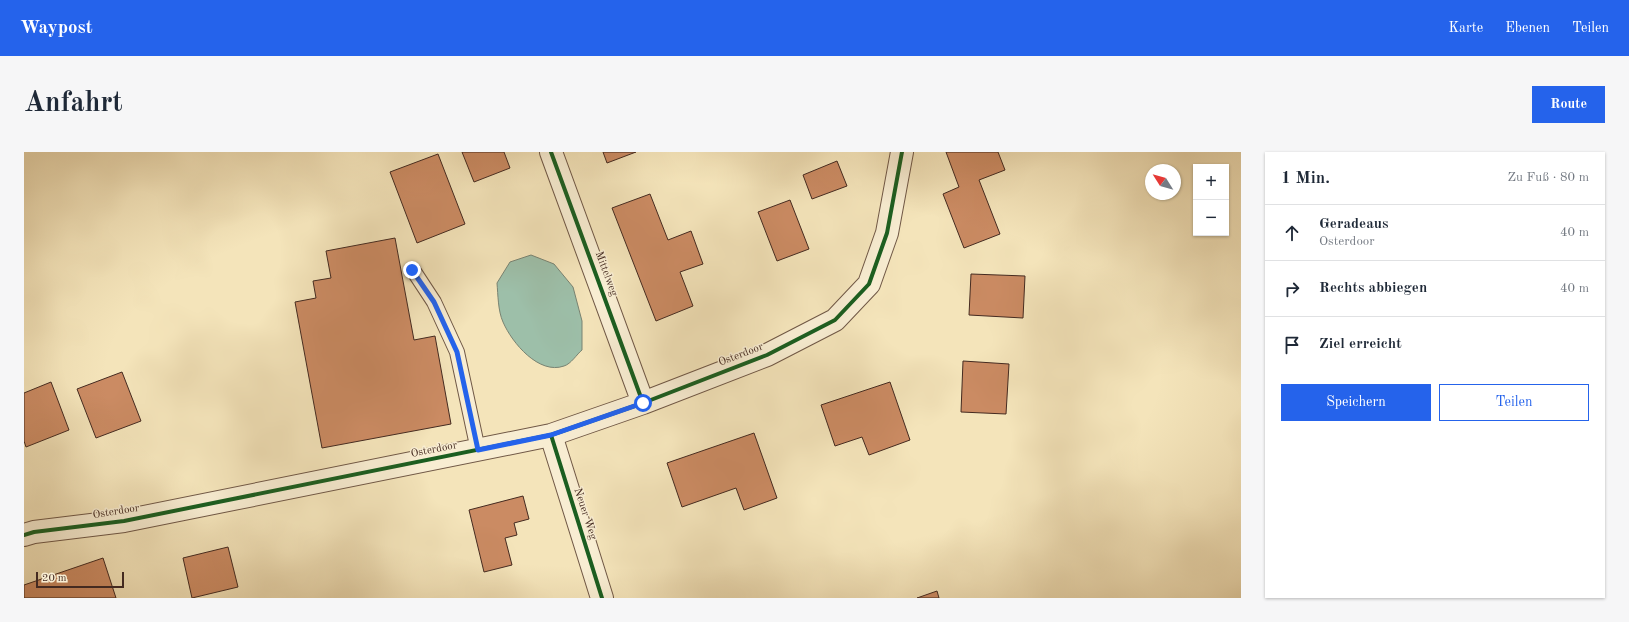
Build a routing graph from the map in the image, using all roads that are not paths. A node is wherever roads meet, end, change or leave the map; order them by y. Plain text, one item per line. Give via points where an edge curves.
1 (551, 152) edge
2 (902, 152) edge
3 (412, 270) dead end
4 (643, 403) junction
5 (551, 435) junction
6 (478, 450) junction
7 (24, 535) edge
8 (602, 598) edge

1 - 4 street, Mittelweg
2 - 4 street, Osterdoor via 887,233 869,284 835,320 767,355
3 - 6 lane via 434,302 457,352
4 - 5 street, Osterdoor
5 - 6 street, Osterdoor
5 - 8 street, Neuer Weg
6 - 7 street, Osterdoor via 124,521

